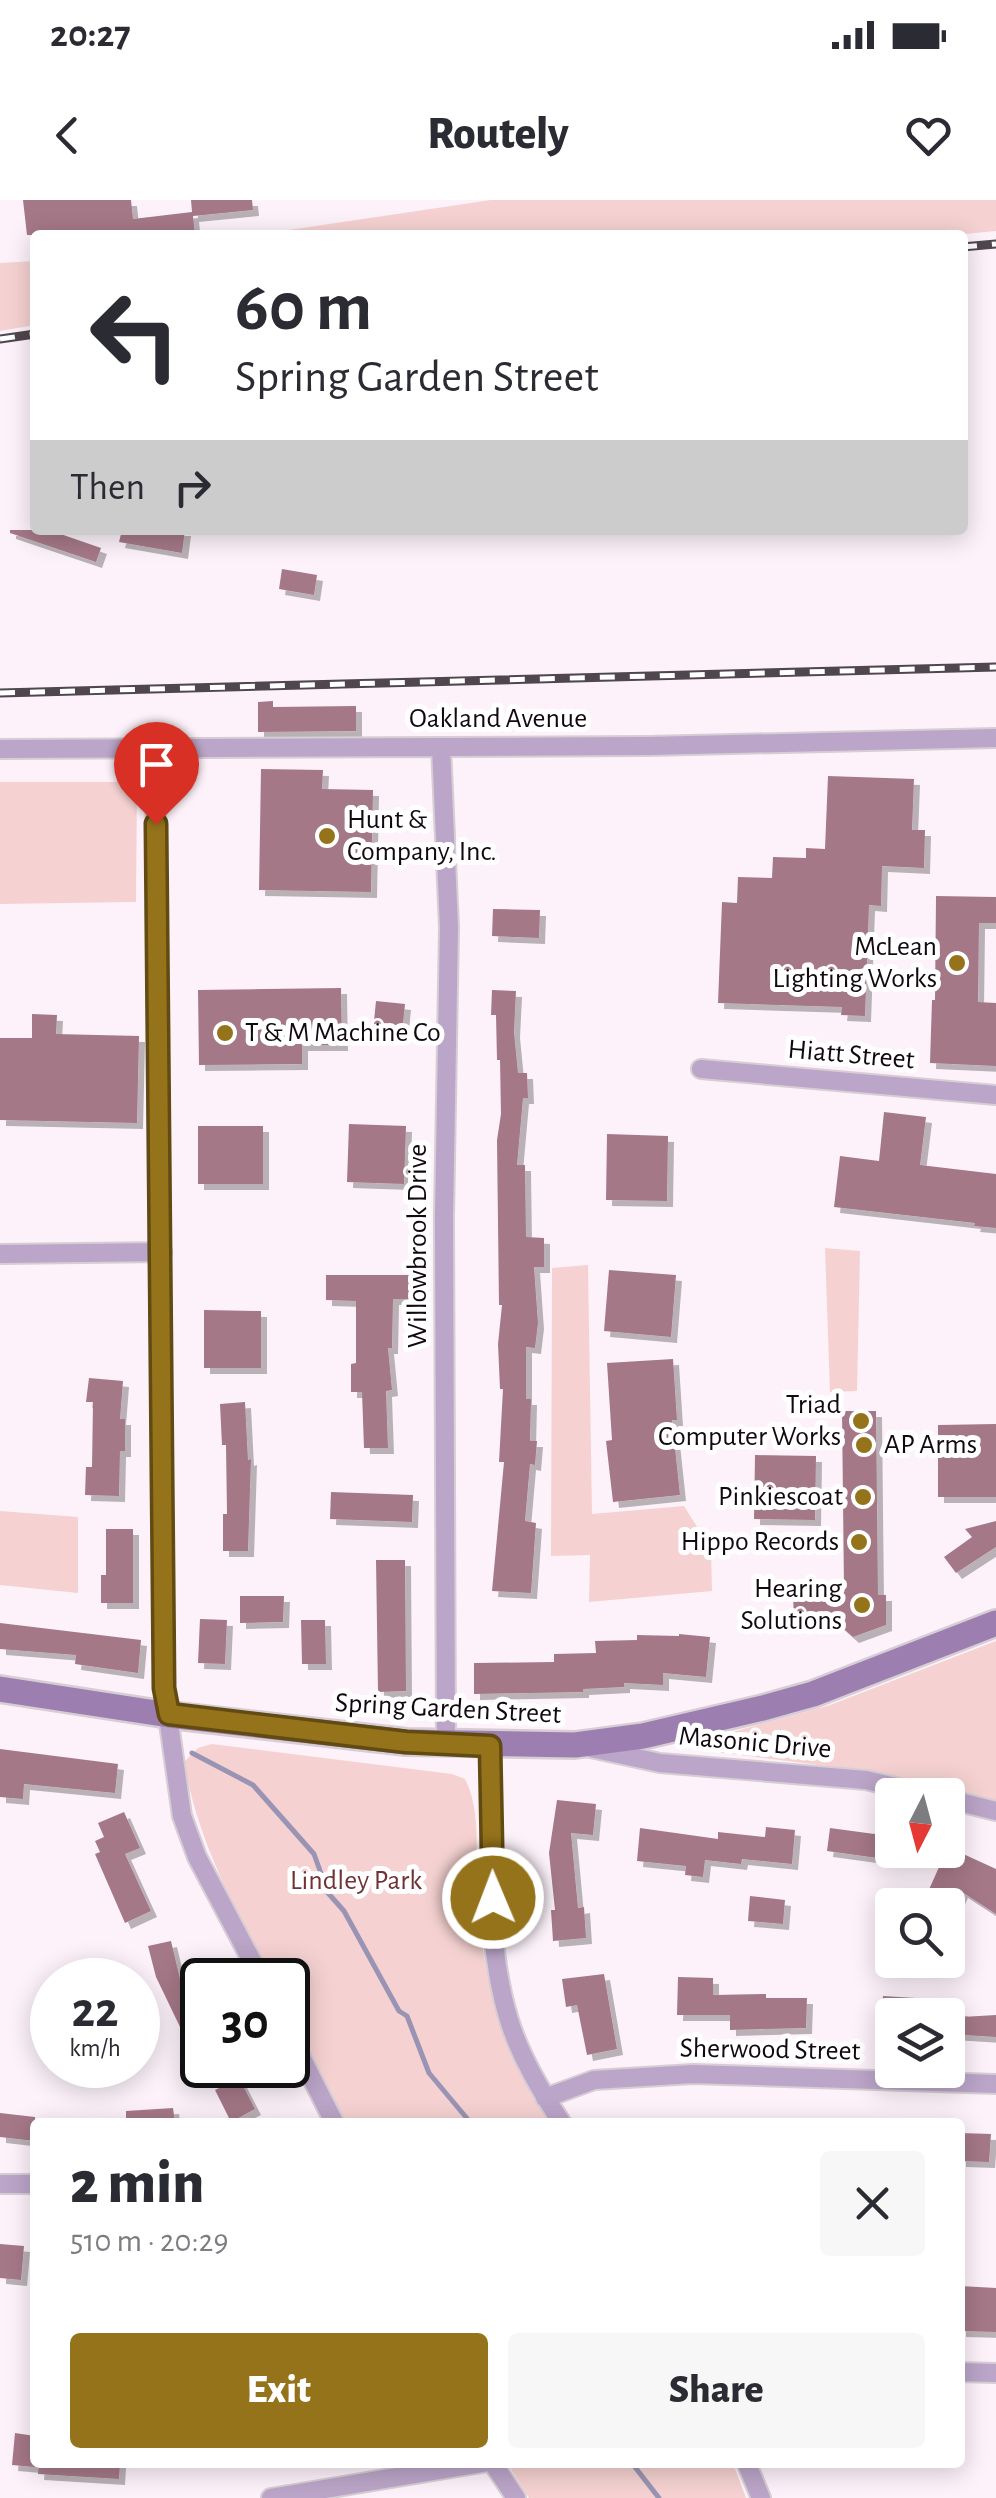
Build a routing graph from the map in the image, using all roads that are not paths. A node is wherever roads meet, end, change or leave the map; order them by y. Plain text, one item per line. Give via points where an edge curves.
1 (996, 738) edge
2 (441, 747) junction
3 (155, 748) junction
4 (0, 749) edge
5 (700, 1069) dead end
6 (996, 1095) edge
7 (162, 1252) junction
8 (0, 1254) edge
9 (996, 1623) edge
10 (0, 1690) edge
11 (169, 1714) junction
12 (446, 1744) junction
13 (576, 1745) junction
14 (490, 1746) junction
15 (875, 1782) edge
16 (965, 1804) edge
17 (996, 1811) edge
18 (250, 1958) edge
19 (310, 2075) edge
20 (996, 2084) edge
21 (546, 2098) junction
22 (332, 2118) edge
23 (558, 2118) edge
24 (0, 2184) edge
25 (30, 2184) edge
26 (965, 2372) edge
27 (996, 2374) edge
28 (453, 2468) edge
29 (494, 2468) edge
30 (748, 2468) edge
31 (271, 2498) edge
32 (516, 2498) edge
33 (761, 2498) edge

1 - 2 street, Oakland Avenue
2 - 3 street, Oakland Avenue
2 - 12 street, Willowbrook Drive via 448,928
3 - 4 street, Oakland Avenue
3 - 7 street
5 - 6 street, Hiatt Street
7 - 8 street
7 - 11 street
9 - 13 main road, Spring Garden Street via 813,1694 643,1736
10 - 11 main road, Spring Garden Street
11 - 12 main road, Spring Garden Street
11 - 18 street via 182,1816
12 - 14 main road, Spring Garden Street
13 - 14 main road, Spring Garden Street
13 - 15 street, Masonic Drive via 660,1762
14 - 21 street via 494,1936 508,2018
16 - 17 street
19 - 22 street
20 - 21 street, Sherwood Street via 694,2074 594,2080
21 - 23 street
24 - 25 street
26 - 27 street
28 - 31 street
29 - 32 street
30 - 33 street

